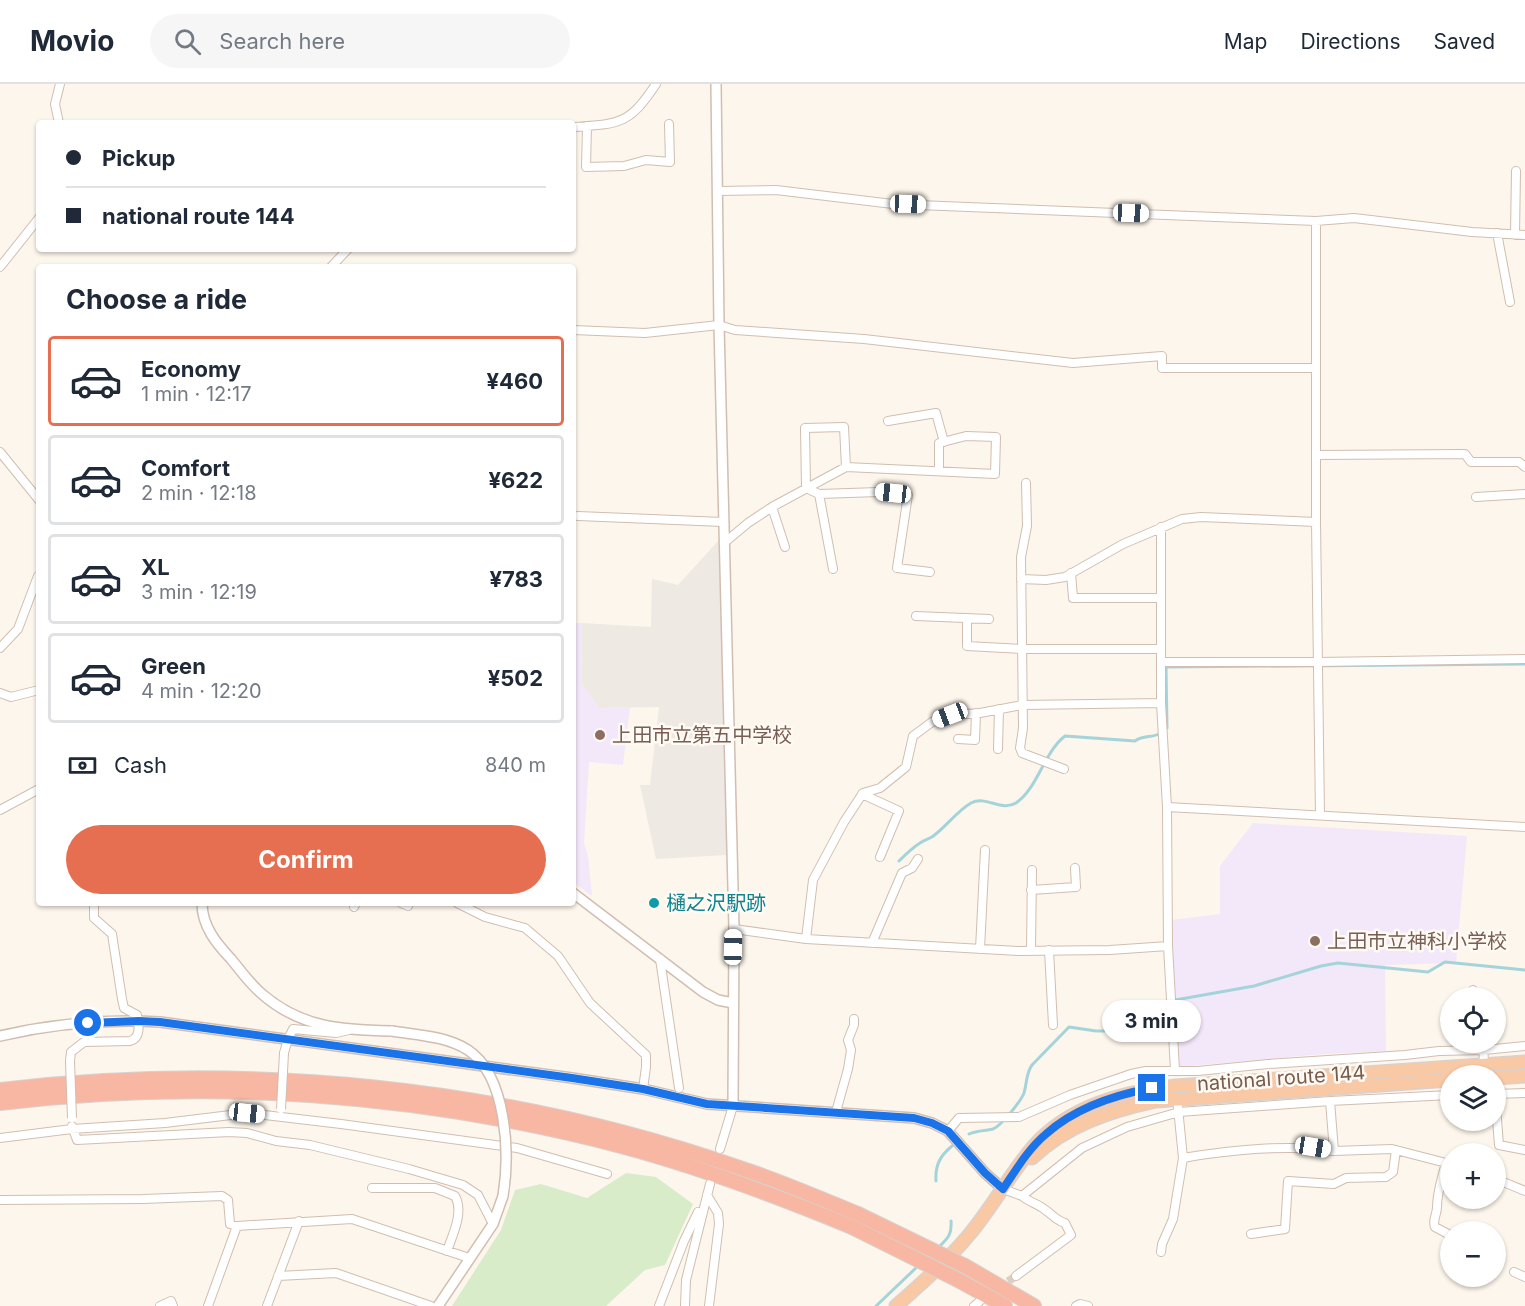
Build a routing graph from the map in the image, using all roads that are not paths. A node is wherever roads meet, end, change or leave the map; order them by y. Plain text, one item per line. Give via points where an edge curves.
1 (60, 84) edge
2 (656, 84) edge
3 (716, 84) edge
4 (58, 120) edge
5 (669, 124) dead end
6 (587, 126) junction
7 (576, 127) edge
8 (1516, 171) dead end
9 (718, 191) junction
10 (1316, 221) junction
11 (36, 222) edge
12 (1497, 233) junction
13 (1515, 235) junction
14 (1525, 235) edge
15 (345, 252) edge
16 (334, 264) edge
17 (0, 267) edge
18 (1510, 302) dead end
19 (719, 325) junction
20 (576, 330) edge
21 (1316, 368) junction
22 (888, 421) dead end
23 (944, 442) junction
24 (0, 452) edge
25 (1316, 455) junction
26 (846, 467) junction
27 (1525, 467) edge
28 (939, 471) junction
29 (1026, 483) dead end
30 (806, 488) junction
31 (819, 494) junction
32 (1525, 494) edge
33 (36, 496) edge
34 (1476, 497) dead end
35 (772, 507) junction
36 (578, 516) dead end
37 (723, 522) junction
38 (1316, 522) junction
39 (1161, 527) junction
40 (724, 543) junction
41 (785, 547) dead end
42 (833, 569) dead end
43 (930, 572) dead end
44 (1071, 573) junction
45 (1021, 579) junction
46 (36, 581) edge
47 (1161, 598) junction
48 (916, 616) dead end
49 (967, 618) junction
50 (989, 620) dead end
51 (0, 648) edge
52 (1021, 649) junction
53 (1161, 649) junction
54 (1525, 659) edge
55 (1161, 662) junction
56 (1317, 662) junction
57 (36, 691) edge
58 (0, 693) edge
59 (1161, 703) junction
60 (1022, 705) junction
61 (999, 709) junction
62 (976, 713) junction
63 (958, 738) dead end
64 (998, 749) dead end
65 (1064, 769) dead end
66 (36, 791) edge
67 (862, 794) junction
68 (1167, 807) junction
69 (0, 810) edge
70 (1320, 815) junction
71 (1525, 827) edge
72 (985, 850) dead end
73 (880, 857) dead end
74 (918, 859) dead end
75 (1075, 868) dead end
76 (1032, 870) dead end
77 (1031, 890) junction
78 (576, 895) edge
79 (94, 906) edge
80 (202, 906) edge
81 (464, 906) edge
82 (734, 929) junction
83 (806, 939) junction
84 (872, 943) junction
85 (1168, 946) junction
86 (981, 949) junction
87 (1031, 950) junction
88 (1049, 950) junction
89 (660, 959) junction
90 (733, 1003) junction
91 (854, 1019) dead end
92 (139, 1021) junction
93 (1053, 1025) dead end
94 (350, 1030) junction
95 (0, 1036) edge
96 (288, 1039) junction
97 (1506, 1046) edge
98 (1525, 1046) edge
99 (1440, 1051) edge
100 (1484, 1053) edge
101 (1525, 1062) edge
102 (1484, 1065) joint
103 (1440, 1068) edge
104 (1175, 1070) junction
105 (1525, 1076) edge
106 (1506, 1077) edge
107 (1440, 1081) edge
108 (679, 1088) dead end
109 (643, 1089) junction
110 (0, 1090) edge
111 (1525, 1093) edge
112 (1506, 1094) edge
113 (1440, 1096) edge
114 (1177, 1098) junction
115 (1330, 1101) junction
116 (0, 1103) edge
117 (733, 1106) junction
118 (836, 1112) junction
119 (1179, 1112) junction
120 (281, 1113) junction
121 (72, 1129) junction
122 (948, 1131) junction
123 (1498, 1131) edge
124 (0, 1138) edge
125 (720, 1149) dead end
126 (1396, 1150) junction
127 (1525, 1150) edge
128 (1334, 1151) junction
129 (1183, 1158) junction
130 (1440, 1161) edge
131 (607, 1174) dead end
132 (1506, 1183) edge
133 (710, 1184) dead end
134 (1440, 1186) edge
135 (372, 1188) dead end
136 (1003, 1189) junction
137 (1525, 1191) edge
138 (707, 1195) junction
139 (1022, 1196) junction
140 (0, 1200) edge
141 (299, 1221) junction
142 (855, 1221) junction
143 (493, 1224) junction
144 (237, 1226) junction
145 (1440, 1230) edge
146 (1251, 1234) dead end
147 (447, 1251) junction
148 (1161, 1252) dead end
149 (469, 1258) junction
150 (1514, 1272) dead end
151 (278, 1276) junction
152 (1016, 1276) tunnel mouth
153 (1525, 1277) edge
154 (160, 1306) edge
155 (173, 1306) edge
156 (208, 1306) edge
157 (267, 1306) edge
158 (431, 1306) edge
159 (438, 1306) edge
160 (659, 1306) edge
161 (685, 1306) edge
162 (709, 1306) edge
163 (896, 1306) edge
164 (1005, 1306) edge
165 (1034, 1306) edge
166 (1076, 1306) edge
167 (1088, 1306) edge

1 - 4 street via 55,104
2 - 6 street via 621,122
3 - 9 street
5 - 6 street via 670,162 646,160 624,166 586,167
6 - 7 street
8 - 13 street
9 - 10 street via 776,190 893,204
9 - 19 street
10 - 12 street via 1354,218
10 - 21 street
11 - 17 street
12 - 13 street
12 - 18 street
13 - 14 street
15 - 16 street
19 - 20 street via 645,333
19 - 21 street via 735,330 864,339 1073,363 1162,356 1162,368
19 - 37 street
21 - 25 street
22 - 23 street via 936,413
23 - 28 street via 939,443
23 - 28 street via 966,436 996,437 995,474
24 - 33 street
25 - 27 street via 1465,454 1471,462 1519,462
25 - 38 street
26 - 28 street
26 - 30 street
26 - 30 street via 844,427 805,428
29 - 45 street via 1027,526
30 - 31 street
30 - 35 street
31 - 42 street
31 - 43 street via 908,495 897,568
32 - 34 street
35 - 40 street
35 - 41 street
36 - 37 street
37 - 40 street
38 - 39 street via 1201,518 1182,519
38 - 56 street
39 - 44 street
39 - 47 street
40 - 82 street
44 - 45 street via 1054,579
44 - 47 street via 1073,598
45 - 52 street
46 - 51 street via 18,629
47 - 53 street
48 - 49 street
49 - 50 street
49 - 52 street via 967,646
52 - 53 street
52 - 60 street
53 - 55 street
54 - 56 street
55 - 56 street
55 - 59 street
56 - 70 street
57 - 58 street via 11,697
59 - 60 street
59 - 68 street
60 - 61 street
60 - 65 street via 1022,753
61 - 62 street
61 - 64 street
62 - 63 street via 975,740
62 - 67 street via 950,715 913,735 906,767 880,788
66 - 69 street
67 - 73 street via 900,811
67 - 83 street via 813,880
68 - 70 street
68 - 85 street
70 - 71 street
72 - 86 street
74 - 84 street via 902,873
75 - 77 street via 1076,887
76 - 77 street
77 - 87 street
78 - 89 street
79 - 92 street via 94,918 112,934 124,1008 137,1015
80 - 94 street via 217,945 261,993 302,1020
81 - 109 street via 525,928 558,956 590,1003 646,1055
82 - 83 street
82 - 90 street
83 - 84 street
84 - 86 street
85 - 88 street
85 - 104 street
86 - 87 street
87 - 88 street
88 - 93 street
89 - 90 street via 703,992
89 - 108 street
90 - 117 street
91 - 118 street via 848,1040 848,1069
92 - 95 street via 56,1026
92 - 96 street
92 - 121 street, bridge via 134,1040 84,1042 71,1052
94 - 96 street via 336,1033 293,1029
94 - 143 street, bridge via 428,1036 452,1042 481,1061 499,1099 506,1159 503,1196
96 - 109 street
96 - 120 street, bridge
97 - 98 street
99 - 104 street
100 - 102 street
101 - 102 highway, national route 144
103 - 136 highway, national route 144 via 1133,1092 1095,1104 1045,1134
104 - 122 street via 1131,1074 1018,1117 959,1118
105 - 106 highway
107 - 114 highway, national route 144
109 - 117 street
110 - 142 highway via 113,1080 238,1078 339,1083 449,1096 562,1117 674,1147 740,1168
111 - 112 street
113 - 115 street
114 - 119 street
114 - 136 highway, national route 144 via 1118,1110 1066,1132 1035,1155
115 - 119 street
115 - 128 street
116 - 142 highway via 113,1093 225,1092 338,1097 438,1109 623,1147
117 - 118 street
117 - 125 street
118 - 122 street via 914,1118
119 - 129 street
119 - 139 street via 1128,1127 1082,1148
120 - 121 street
120 - 131 street via 517,1148
121 - 124 street
121 - 143 street via 77,1140 229,1131 310,1145 463,1185 478,1195
122 - 136 street
123 - 127 street via 1499,1145
126 - 128 street
126 - 130 street
126 - 146 street via 1393,1172 1386,1177 1346,1178 1334,1184 1288,1181 1285,1229
128 - 129 street via 1313,1147 1221,1151
129 - 148 street via 1173,1219
132 - 137 street
133 - 138 street
134 - 145 street via 1433,1223
135 - 147 street via 435,1188 455,1196 459,1203 457,1220
136 - 139 street
136 - 163 highway, national route 144 via 968,1237
138 - 160 street
138 - 161 street via 686,1280
138 - 162 street via 718,1213 719,1224
139 - 152 street via 1065,1223 1071,1235
140 - 144 street via 222,1196 228,1200 230,1224
141 - 144 street
141 - 147 street via 352,1219
141 - 151 street
142 - 164 highway, bridge
142 - 165 highway, bridge via 965,1266
143 - 149 street
144 - 156 street
147 - 149 street
149 - 159 street
150 - 153 street
151 - 157 street
151 - 158 street via 336,1273
154 - 155 street via 171,1301
166 - 167 street

